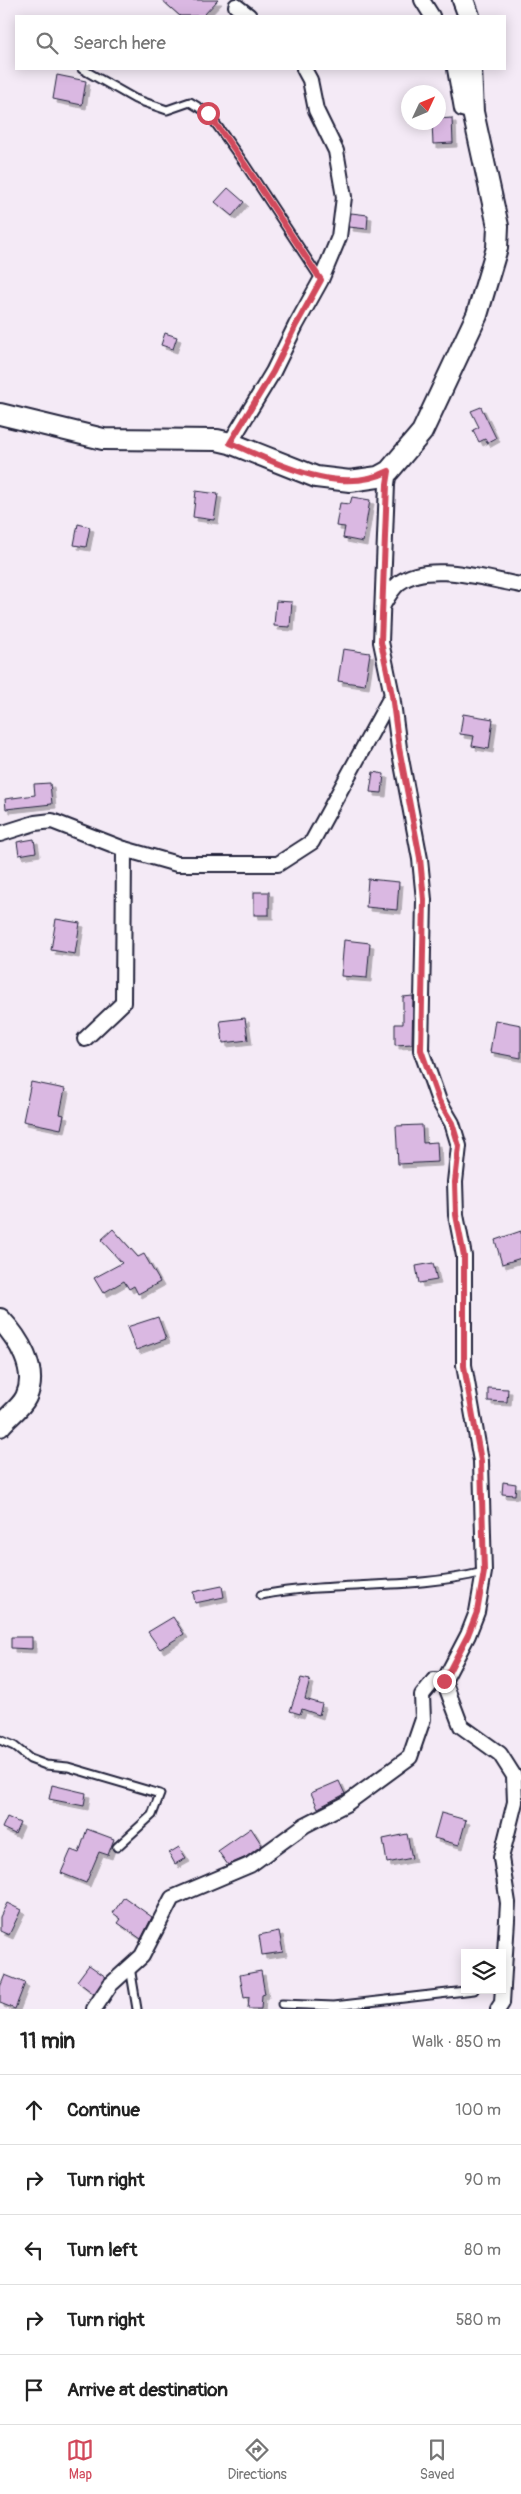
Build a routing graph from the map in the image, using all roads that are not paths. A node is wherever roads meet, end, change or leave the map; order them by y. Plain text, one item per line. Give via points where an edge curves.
1 (422, 0) edge
2 (463, 0) edge
3 (236, 6) dead end
4 (248, 15) edge
5 (431, 15) edge
6 (469, 15) edge
7 (84, 70) edge
8 (305, 70) edge
9 (455, 70) edge
10 (472, 70) edge
11 (473, 112) junction
12 (321, 280) junction
13 (0, 414) edge
14 (230, 443) junction
15 (389, 471) junction
16 (521, 585) edge
17 (382, 606) junction
18 (392, 695) junction
19 (0, 834) edge
20 (124, 848) junction
21 (85, 1039) dead end
22 (0, 1319) edge
23 (0, 1426) edge
24 (484, 1572) junction
25 (261, 1595) dead end
26 (444, 1681) junction
27 (0, 1740) edge
28 (117, 1847) dead end
29 (505, 1949) edge
30 (130, 1967) junction
31 (461, 1991) edge
32 (502, 1994) edge
33 (282, 2004) dead end
34 (94, 2009) edge
35 (137, 2009) edge
36 (498, 2009) edge

1 - 5 street
2 - 6 street
3 - 4 street
7 - 12 lane via 143,102 166,110 190,102 208,113
8 - 12 street via 316,110 336,151 344,197 339,237
9 - 11 street via 462,109
10 - 11 street
11 - 15 street via 498,226 497,248 477,315 422,432
12 - 14 street via 273,372
13 - 14 street via 103,439 180,438
14 - 15 street via 316,477 332,480 350,481
15 - 17 street
16 - 17 street via 439,572 413,576 399,583
17 - 18 street via 381,642
18 - 20 street via 312,842 278,864 177,864
18 - 24 street via 420,858 424,900 421,1050 459,1146 455,1190 464,1256 464,1366 481,1461
19 - 20 street via 52,821
20 - 21 street via 123,1003
22 - 23 street via 13,1332 28,1362 29,1380 26,1397
24 - 25 lane via 404,1584 292,1589
24 - 26 street via 477,1612
26 - 29 street via 461,1726 500,1754 514,1776 515,1802 501,1858 508,1903
26 - 30 street via 434,1680 422,1695 424,1719 410,1758 346,1804 305,1825 250,1866 172,1898 142,1956
27 - 28 lane via 46,1765 68,1767 160,1794 152,1815
30 - 34 street via 110,1985
30 - 35 lane
31 - 33 lane via 334,2006
32 - 36 street

